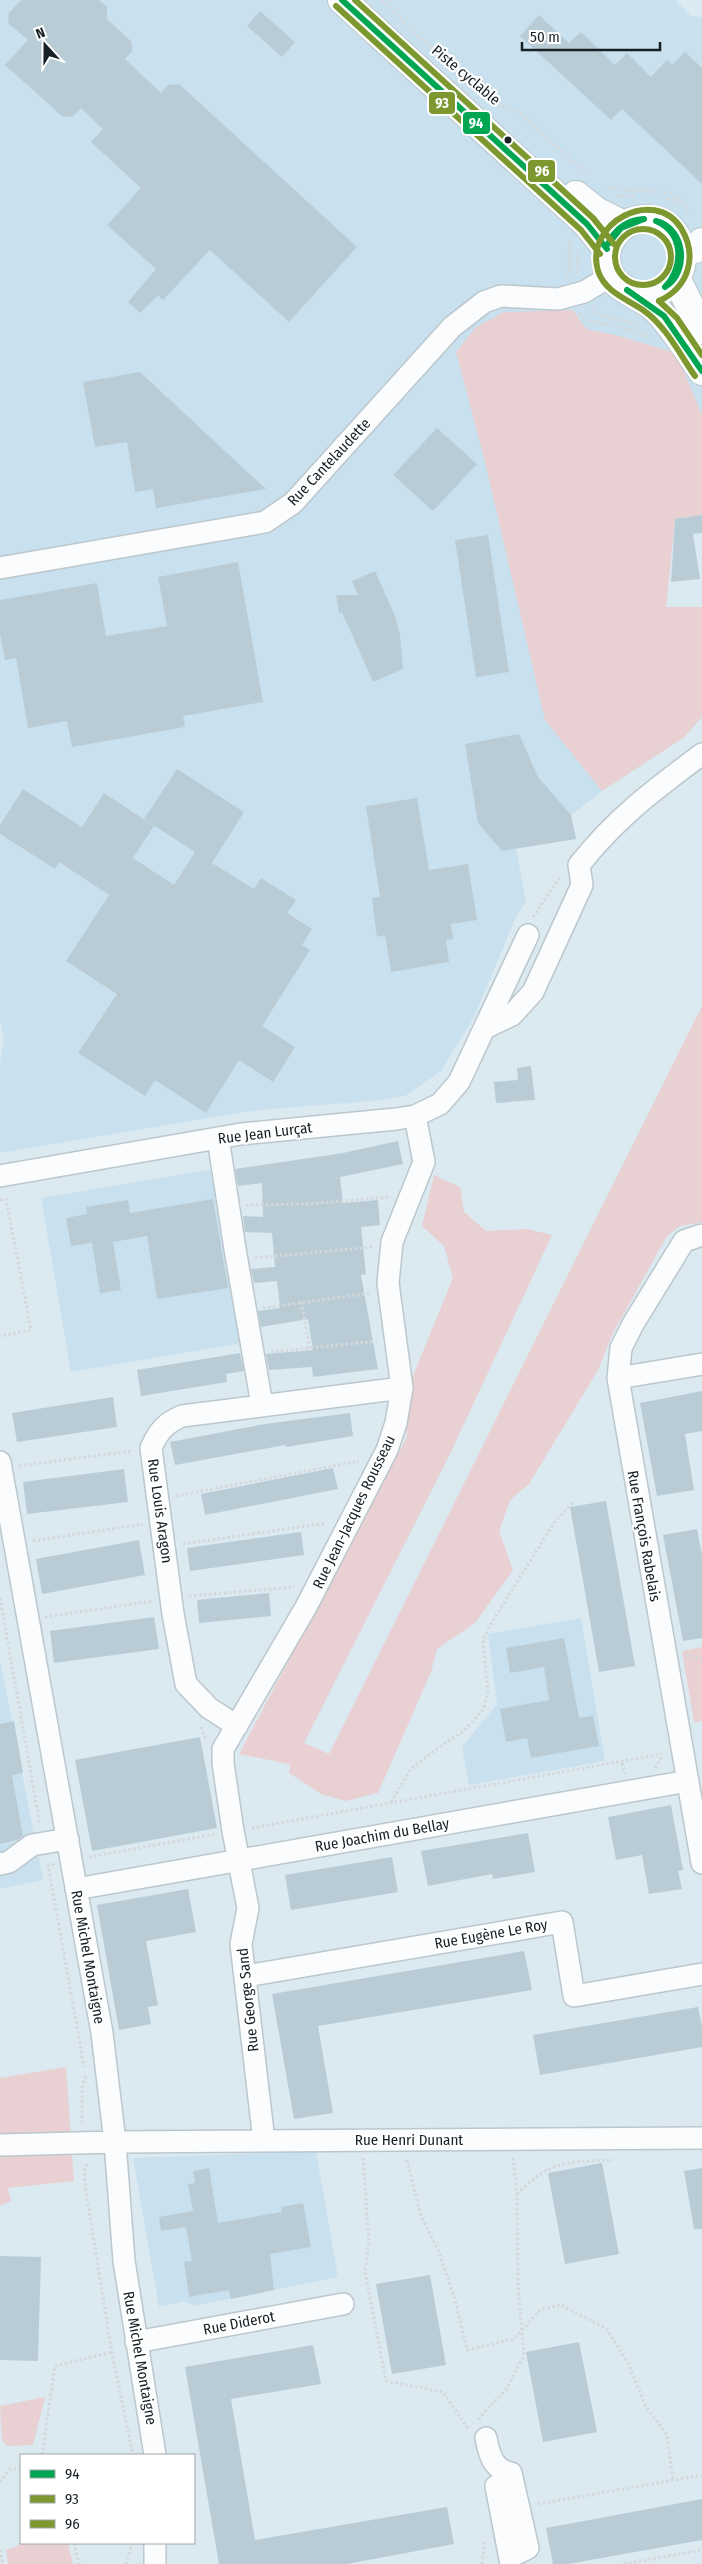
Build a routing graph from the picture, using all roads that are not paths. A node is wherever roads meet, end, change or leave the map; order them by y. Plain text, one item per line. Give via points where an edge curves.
1 (342, 0) edge
2 (360, 0) edge
3 (624, 225) junction
4 (607, 249) junction
5 (687, 257) edge
6 (611, 276) junction
7 (637, 295) junction
8 (702, 330) edge
9 (702, 371) edge
10 (0, 568) edge
11 (702, 754) edge
12 (528, 934) dead end
13 (484, 1028) junction
14 (414, 1116) junction
15 (218, 1138) junction
16 (0, 1176) edge
17 (702, 1235) edge
18 (702, 1364) edge
19 (618, 1378) junction
20 (402, 1388) junction
21 (262, 1405) junction
22 (1, 1465) edge
23 (9, 1530) edge
24 (236, 1726) junction
25 (693, 1756) edge
26 (688, 1781) junction
27 (68, 1839) junction
28 (239, 1860) junction
29 (702, 1863) edge
30 (0, 1864) edge
31 (76, 1889) junction
32 (702, 1974) edge
33 (246, 1976) junction
34 (702, 2138) edge
35 (264, 2141) junction
36 (115, 2142) junction
37 (0, 2145) edge
38 (343, 2304) dead end
39 (136, 2342) junction
40 (486, 2438) dead end
41 (155, 2454) edge
42 (496, 2486) dead end
43 (155, 2544) edge
44 (511, 2561) edge
45 (155, 2564) edge

1 - 4 main road via 587,224
2 - 3 main road via 569,189 596,211
3 - 4 main road via 616,231
3 - 5 main road via 636,220 655,220 671,230
4 - 6 main road
5 - 7 main road via 659,292
5 - 8 main road
6 - 7 main road via 618,285
6 - 10 street, Rue Cantelaudette via 584,292 558,299 501,296 484,302 452,327 293,503 265,522
7 - 9 main road via 658,310 663,333
11 - 13 street via 628,811 579,865 582,885 533,992 512,1015
12 - 13 street, Rue Jean Lurçat
13 - 14 street, Rue Jean Lurçat via 459,1082 440,1104
14 - 15 street, Rue Jean Lurçat
14 - 20 street, Rue Jean-Jacques Rousseau via 424,1162 392,1245 389,1290
15 - 16 street, Rue Jean Lurçat
15 - 21 street
17 - 19 street, Rue François Rabelais via 684,1241 633,1324 621,1348
18 - 19 street
19 - 25 street, Rue François Rabelais
20 - 21 street, Rue Louis Aragon
20 - 24 street, Rue Jean-Jacques Rousseau via 396,1423 384,1456 318,1585
21 - 24 street, Rue Louis Aragon via 182,1416 159,1431 151,1448 186,1684 209,1708
22 - 23 street, Rue Michel Montaigne
23 - 27 street, Rue Michel Montaigne via 29,1620
24 - 28 street, Rue Jean-Jacques Rousseau via 222,1754
25 - 26 street, Rue François Rabelais
26 - 28 street, Rue Joachim du Bellay
26 - 29 street, Rue François Rabelais
27 - 30 street via 32,1845 9,1862
27 - 31 street, Rue Michel Montaigne
28 - 31 street, Rue Joachim du Bellay
28 - 33 street, Rue George Sand via 248,1908 241,1944
31 - 36 street, Rue Michel Montaigne via 102,2033
32 - 33 street, Rue Eugène Le Roy via 574,1996 562,1922
33 - 35 street, Rue George Sand
34 - 35 street, Rue Henri Dunant
35 - 36 street, Rue Henri Dunant
36 - 37 street, Rue Henri Dunant
36 - 39 street, Rue Michel Montaigne via 124,2262
38 - 39 street, Rue Diderot
39 - 41 street, Rue Michel Montaigne
40 - 44 street via 490,2459 504,2472 511,2473 528,2548
42 - 44 street
43 - 45 street

